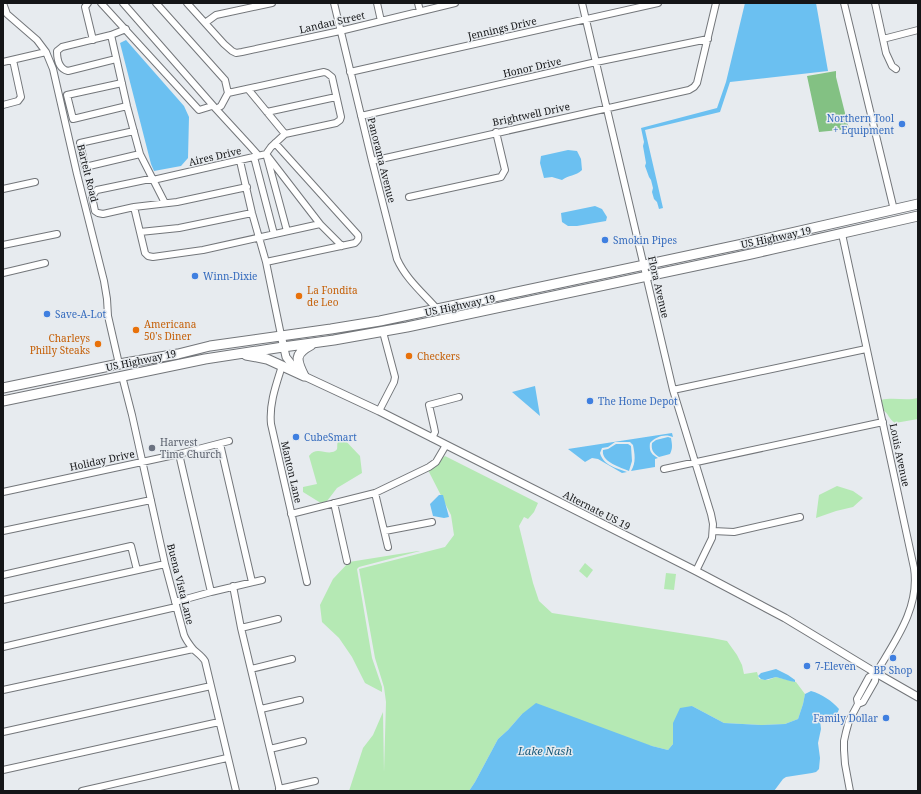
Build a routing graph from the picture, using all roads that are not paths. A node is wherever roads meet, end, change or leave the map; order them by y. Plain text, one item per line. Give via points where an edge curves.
1 (3, 3) edge
2 (88, 3) edge
3 (101, 3) edge
4 (123, 3) edge
5 (156, 3) edge
6 (187, 3) edge
7 (272, 3) edge
8 (334, 3) edge
9 (377, 3) edge
10 (418, 3) edge
11 (456, 3) edge
12 (582, 3) edge
13 (658, 3) edge
14 (716, 3) edge
15 (844, 3) edge
16 (875, 3) edge
17 (420, 11) junction
18 (5, 15) edge
19 (586, 19) junction
20 (381, 20) junction
21 (205, 23) junction
22 (126, 29) junction
23 (340, 30) junction
24 (918, 30) edge
25 (111, 35) junction
26 (708, 39) junction
27 (883, 39) junction
28 (93, 40) junction
29 (46, 52) junction
30 (116, 59) junction
31 (13, 60) junction
32 (3, 62) edge
33 (596, 62) junction
34 (896, 69) dead end
35 (350, 72) junction
36 (122, 83) junction
37 (248, 89) junction
38 (228, 93) junction
39 (336, 97) junction
40 (3, 105) edge
41 (127, 106) junction
42 (214, 108) junction
43 (607, 108) junction
44 (267, 112) junction
45 (361, 116) junction
46 (134, 131) junction
47 (496, 132) junction
48 (285, 134) junction
49 (275, 143) junction
50 (250, 146) junction
51 (140, 154) junction
52 (266, 154) junction
53 (256, 156) junction
54 (242, 160) junction
55 (372, 160) junction
56 (153, 180) junction
57 (35, 182) dead end
58 (247, 187) junction
59 (3, 189) edge
60 (409, 197) dead end
61 (165, 203) junction
62 (918, 204) edge
63 (134, 207) junction
64 (894, 210) junction
65 (252, 213) junction
66 (918, 216) edge
67 (838, 222) junction
68 (320, 224) junction
69 (287, 231) junction
70 (140, 232) junction
71 (57, 234) dead end
72 (274, 234) junction
73 (842, 234) junction
74 (778, 236) junction
75 (260, 238) junction
76 (804, 242) junction
77 (3, 245) edge
78 (342, 246) junction
79 (751, 254) junction
80 (266, 262) junction
81 (45, 263) dead end
82 (643, 265) junction
83 (3, 273) edge
84 (646, 277) junction
85 (495, 297) junction
86 (438, 309) junction
87 (455, 317) junction
88 (383, 332) junction
89 (281, 335) junction
90 (368, 335) junction
91 (315, 343) junction
92 (283, 347) junction
93 (866, 349) junction
94 (178, 354) junction
95 (236, 354) junction
96 (119, 364) junction
97 (282, 366) junction
98 (122, 376) junction
99 (304, 376) junction
100 (3, 388) edge
101 (673, 390) junction
102 (459, 397) dead end
103 (3, 401) edge
104 (379, 411) junction
105 (883, 422) junction
106 (432, 438) junction
107 (229, 441) dead end
108 (220, 444) junction
109 (446, 445) junction
110 (179, 454) junction
111 (142, 461) junction
112 (695, 463) junction
113 (664, 469) dead end
114 (3, 492) edge
115 (375, 493) junction
116 (151, 500) junction
117 (334, 503) junction
118 (291, 514) junction
119 (800, 517) dead end
120 (432, 522) dead end
121 (3, 531) edge
122 (713, 531) junction
123 (385, 532) junction
124 (388, 547) dead end
125 (347, 561) dead end
126 (165, 564) junction
127 (137, 570) junction
128 (696, 572) junction
129 (3, 575) edge
130 (262, 580) dead end
131 (252, 582) junction
132 (307, 582) dead end
133 (233, 586) junction
134 (211, 592) junction
135 (3, 600) edge
136 (176, 604) junction
137 (278, 619) dead end
138 (241, 628) junction
139 (3, 647) edge
140 (194, 649) junction
141 (292, 659) dead end
142 (251, 669) junction
143 (876, 673) junction
144 (211, 686) junction
145 (3, 690) edge
146 (918, 697) edge
147 (300, 700) dead end
148 (261, 709) junction
149 (219, 722) junction
150 (3, 732) edge
151 (303, 741) dead end
152 (270, 749) junction
153 (228, 758) junction
154 (3, 770) edge
155 (315, 781) dead end
156 (280, 790) edge
157 (82, 791) edge
158 (236, 791) edge
159 (850, 791) edge

1 - 18 street, Bartelt Road
2 - 28 street via 85,7
3 - 22 street
4 - 42 street
5 - 38 street via 225,80
6 - 21 street
7 - 21 street via 216,15
8 - 23 street, Panorama Avenue
9 - 20 street
10 - 17 street
11 - 17 street, Landau Street
12 - 19 street, Flora Avenue
13 - 19 street, Jennings Drive
14 - 26 street
15 - 64 street
16 - 27 street
17 - 20 street, Landau Street
18 - 29 street, Bartelt Road via 37,40
19 - 33 street, Flora Avenue
19 - 35 street, Jennings Drive
20 - 23 street, Landau Street
21 - 23 street, Landau Street via 236,53
22 - 25 street
22 - 42 street via 199,110
23 - 35 street, Panorama Avenue
24 - 27 street
25 - 28 street
25 - 30 street
26 - 33 street, Honor Drive
26 - 43 street, Brightwell Drive via 694,87
27 - 34 street via 886,53
28 - 30 street via 62,47 58,51 60,67 68,71
29 - 31 street
29 - 96 street, Bartelt Road via 53,70 104,281 108,316
30 - 36 street
31 - 32 street
31 - 40 street via 21,97 18,101
33 - 43 street, Flora Avenue
33 - 45 street, Honor Drive
35 - 45 street, Panorama Avenue
36 - 41 street
36 - 41 street via 67,95 73,119
37 - 38 street
37 - 39 street via 324,72 332,78
37 - 44 street
38 - 42 street via 221,106
39 - 44 street
39 - 48 street via 341,117 336,124
41 - 46 street
42 - 50 street
43 - 47 street, Brightwell Drive
43 - 82 street, Flora Avenue
44 - 48 street
45 - 55 street, Panorama Avenue
46 - 51 street
46 - 51 street via 80,143 85,166
47 - 55 street, Brightwell Drive
47 - 60 street via 505,170 501,177
48 - 49 street
49 - 52 street
49 - 78 street via 358,235 359,240 355,243
50 - 53 street
50 - 54 street
51 - 56 street
52 - 53 street, Aires Drive
52 - 68 street
52 - 69 street
53 - 54 street, Aires Drive
53 - 72 street
54 - 56 street, Aires Drive
54 - 58 street
55 - 86 street, Panorama Avenue via 399,263 407,277
56 - 61 street
56 - 63 street, Aires Drive via 97,190 92,196 95,211 100,214
57 - 59 street
58 - 61 street
58 - 65 street
61 - 63 street
62 - 64 highway, US Highway 19
63 - 70 street
64 - 67 highway, US Highway 19
64 - 73 highway via 882,217 848,226
65 - 70 street via 179,228
65 - 75 street
66 - 73 highway, US Highway 19
67 - 74 highway, US Highway 19
67 - 76 highway via 833,229 813,235
68 - 69 street
68 - 78 street
69 - 72 street
70 - 75 street via 145,253 153,257
71 - 77 street
72 - 75 street
73 - 76 highway, US Highway 19
73 - 93 street, Louis Avenue
74 - 79 highway via 768,244 754,249
74 - 82 highway, US Highway 19
75 - 80 street
76 - 79 highway, US Highway 19
78 - 80 street
79 - 84 highway, US Highway 19
80 - 89 street
81 - 83 street
82 - 84 street, Flora Avenue
82 - 85 highway, US Highway 19
84 - 87 highway, US Highway 19
84 - 101 street, Flora Avenue
85 - 86 highway, US Highway 19
85 - 87 highway via 484,303 459,309
86 - 89 highway, US Highway 19 via 357,325
86 - 90 highway via 432,318 389,327
87 - 88 highway, US Highway 19
88 - 90 highway, US Highway 19
88 - 104 street via 394,382
89 - 92 main road, Alternate US 19
89 - 94 highway, US Highway 19 via 210,346
90 - 91 highway, US Highway 19
91 - 92 highway, US Highway 19
91 - 99 highway via 304,348 299,354 298,364
92 - 95 highway, US Highway 19
92 - 99 main road, Alternate US 19 via 288,361
93 - 101 street
93 - 105 street, Louis Avenue
94 - 96 highway, US Highway 19
94 - 98 highway via 132,367
95 - 97 highway via 263,358
95 - 98 highway, US Highway 19
96 - 100 highway, US Highway 19
97 - 99 highway
97 - 118 street, Manton Lane via 270,416
98 - 103 highway, US Highway 19
98 - 111 street, Buena Vista Lane
99 - 104 main road, Alternate US 19
101 - 112 street, Flora Avenue
102 - 106 street via 429,405 435,432
104 - 106 main road, Alternate US 19
105 - 112 street
105 - 143 street, Louis Avenue via 914,568 915,589 907,619
106 - 109 main road, Alternate US 19
107 - 108 street, Holiday Drive
108 - 110 street, Holiday Drive
108 - 131 street
109 - 115 street via 436,462 429,467
109 - 128 main road, Alternate US 19
110 - 111 street, Holiday Drive
110 - 134 street
111 - 114 street, Holiday Drive
111 - 116 street, Buena Vista Lane
112 - 113 street
112 - 122 street, Flora Avenue via 711,514
115 - 117 street
115 - 123 street
116 - 121 street
116 - 126 street, Buena Vista Lane
117 - 118 street
117 - 125 street
118 - 132 street, Manton Lane
119 - 122 street via 734,532
120 - 123 street
122 - 128 street, Flora Avenue
123 - 124 street
126 - 127 street
126 - 136 street, Buena Vista Lane
127 - 129 street via 131,546
127 - 135 street
128 - 143 main road, Alternate US 19 via 785,618
130 - 131 street
131 - 133 street
133 - 134 street
133 - 138 street
134 - 136 street
136 - 139 street
136 - 140 street, Buena Vista Lane via 186,640
137 - 138 street
138 - 142 street
140 - 144 street, Buena Vista Lane via 205,661
140 - 145 street
141 - 142 street
142 - 148 street
143 - 146 main road, Alternate US 19
143 - 159 street, Louis Avenue via 869,677 857,699 858,704 849,721 844,741
144 - 149 street, Buena Vista Lane
144 - 150 street
147 - 148 street
148 - 152 street
149 - 153 street, Buena Vista Lane
149 - 154 street
151 - 152 street
152 - 156 street
153 - 157 street
153 - 158 street, Buena Vista Lane
155 - 156 street

